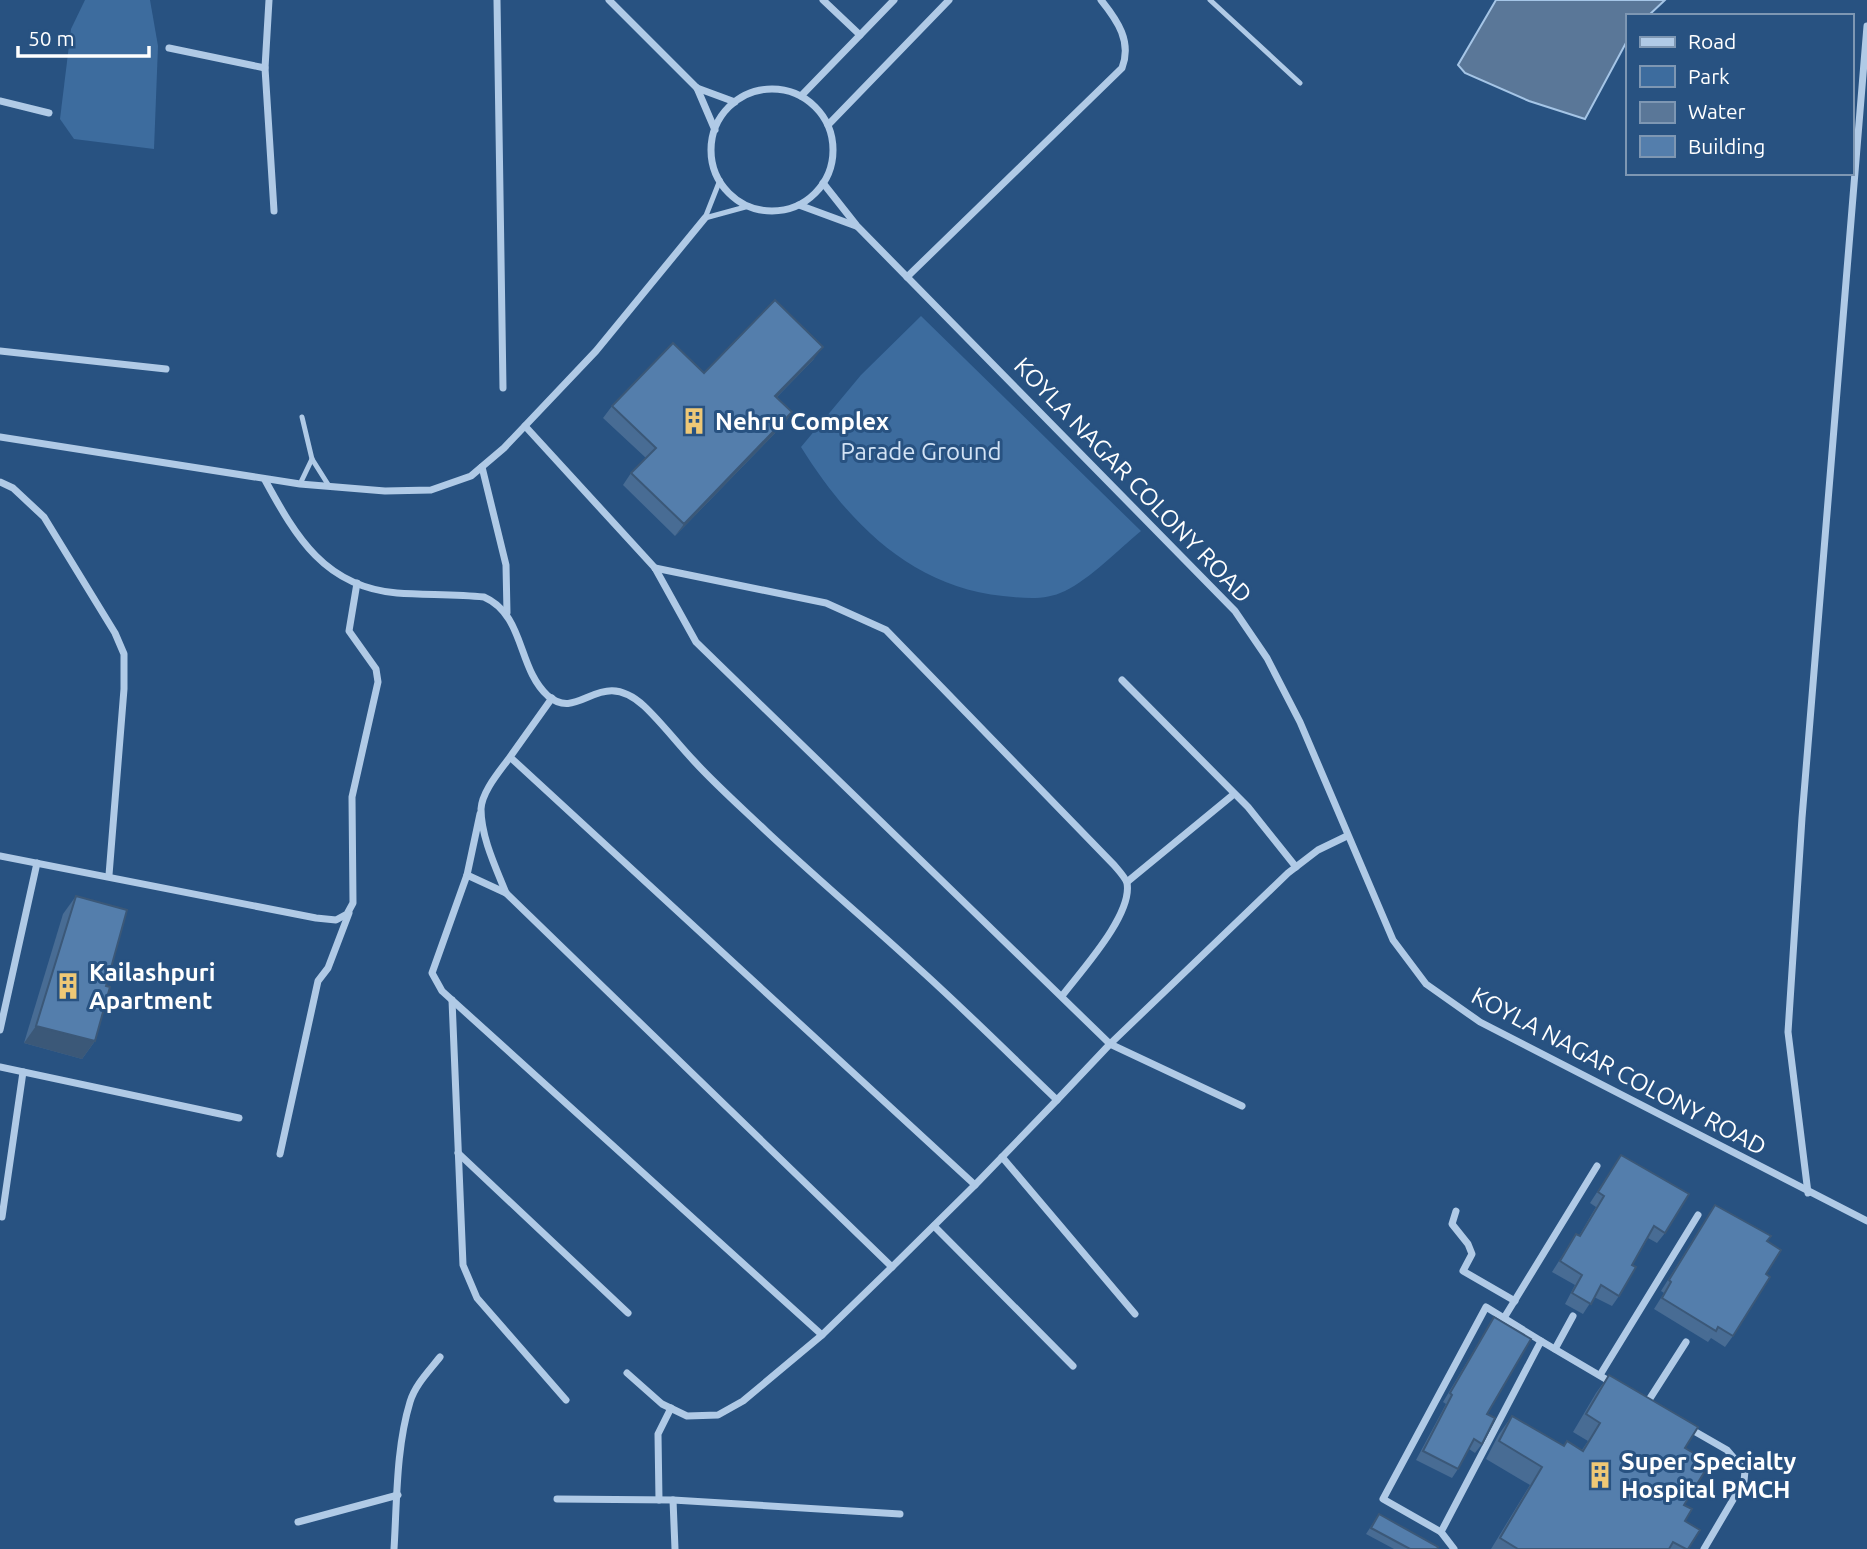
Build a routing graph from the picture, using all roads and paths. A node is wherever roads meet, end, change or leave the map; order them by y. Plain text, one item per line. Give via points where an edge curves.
1 (269, 0) edge
2 (497, 0) edge
3 (609, 0) edge
4 (823, 0) edge
5 (894, 0) edge
6 (948, 0) edge
7 (1101, 0) edge
8 (1210, 0) edge
9 (1867, 26) edge
10 (860, 35) junction
11 (169, 48) dead end
12 (265, 68) junction
13 (1300, 83) dead end
14 (697, 88) junction
15 (801, 96) junction
16 (0, 101) edge
17 (735, 102) junction
18 (49, 113) dead end
19 (828, 125) junction
20 (715, 130) junction
21 (720, 180) junction
22 (824, 183) junction
23 (799, 205) junction
24 (748, 206) junction
25 (274, 211) dead end
26 (705, 218) junction
27 (857, 226) junction
28 (908, 277) junction
29 (0, 351) edge
30 (166, 369) dead end
31 (503, 388) dead end
32 (302, 416) dead end
33 (525, 426) junction
34 (0, 437) edge
35 (312, 459) junction
36 (482, 467) junction
37 (265, 480) junction
38 (0, 482) edge
39 (300, 484) junction
40 (329, 486) junction
41 (655, 568) junction
42 (357, 583) junction
43 (507, 613) junction
44 (1122, 680) dead end
45 (552, 698) junction
46 (510, 757) junction
47 (1234, 794) junction
48 (481, 808) junction
49 (1347, 836) junction
50 (0, 856) edge
51 (37, 863) junction
52 (1296, 867) junction
53 (109, 875) junction
54 (467, 875) junction
55 (1127, 882) junction
56 (506, 893) junction
57 (353, 903) junction
58 (1062, 996) junction
59 (452, 1000) junction
60 (0, 1030) edge
61 (1110, 1044) junction
62 (0, 1067) edge
63 (23, 1072) junction
64 (1057, 1100) junction
65 (1242, 1106) dead end
66 (239, 1118) dead end
67 (458, 1153) junction
68 (280, 1154) dead end
69 (1002, 1157) junction
70 (1597, 1166) dead end
71 (975, 1185) junction
72 (1808, 1194) junction
73 (1456, 1211) dead end
74 (1699, 1215) dead end
75 (2, 1217) edge
76 (1867, 1221) edge
77 (934, 1226) junction
78 (892, 1267) junction
79 (1515, 1301) junction
80 (628, 1313) dead end
81 (1135, 1314) dead end
82 (1573, 1316) dead end
83 (1504, 1318) junction
84 (822, 1335) junction
85 (1541, 1341) junction
86 (1686, 1342) dead end
87 (1555, 1349) junction
88 (440, 1357) dead end
89 (1073, 1366) dead end
90 (626, 1373) dead end
91 (1600, 1375) junction
92 (1623, 1389) edge
93 (1635, 1396) edge
94 (566, 1400) dead end
95 (1647, 1403) junction
96 (671, 1408) junction
97 (1658, 1410) edge
98 (1681, 1423) edge
99 (398, 1495) junction
100 (557, 1499) dead end
101 (659, 1500) junction
102 (673, 1500) junction
103 (900, 1514) dead end
104 (298, 1522) dead end
105 (1441, 1532) junction
106 (394, 1549) edge
107 (674, 1549) edge
108 (1454, 1549) edge
109 (1704, 1549) edge

1 - 12 street
2 - 31 street
3 - 14 street
4 - 10 street
5 - 10 street
6 - 19 street
7 - 28 street via 1123,35 1128,53 1122,68
8 - 13 lane
9 - 72 street via 1788,1032
10 - 15 street
11 - 12 street
12 - 25 street
14 - 17 street
14 - 20 street
15 - 17 street via 767,89
15 - 19 street via 817,108
16 - 18 street
17 - 20 street
19 - 22 street via 834,145
20 - 21 street via 713,164
21 - 24 street
21 - 26 lane
22 - 23 street
22 - 27 street, KOYLA NAGAR COLONY ROAD
23 - 24 street via 782,210
23 - 27 street
24 - 26 lane
26 - 33 street via 596,351
27 - 28 street, KOYLA NAGAR COLONY ROAD
28 - 49 street, KOYLA NAGAR COLONY ROAD via 1235,611 1267,657 1300,722
29 - 30 street
32 - 35 lane
33 - 36 street
33 - 41 street
34 - 37 street
35 - 39 lane
35 - 40 lane
36 - 40 street via 471,476 431,490
36 - 43 street via 506,565
37 - 39 street
37 - 42 street via 311,553 327,569
38 - 53 street via 44,517 124,654
39 - 40 street
41 - 55 street via 826,603 886,630
41 - 58 street via 696,642
42 - 43 street via 397,593 484,597
42 - 57 street via 349,631 376,669 378,682 352,797
43 - 45 street via 532,673
44 - 47 street
45 - 46 street
45 - 64 street via 571,704 612,689 643,706 706,773
46 - 48 street
46 - 71 street
47 - 52 street
47 - 55 street
48 - 54 street
48 - 56 street via 488,846
49 - 52 street
49 - 72 street, KOYLA NAGAR COLONY ROAD via 1393,940 1426,984 1480,1021
50 - 51 street
51 - 53 street
51 - 60 street
52 - 61 street
53 - 57 street via 316,918 336,920 347,914
54 - 56 street
54 - 59 street via 432,973
55 - 58 street via 1126,902 1116,923
56 - 78 street
57 - 68 street via 328,968 318,981
58 - 61 street
59 - 67 street
59 - 84 street
61 - 64 street
61 - 65 street
62 - 63 street
63 - 66 street
63 - 75 street
64 - 69 street
67 - 80 street
67 - 94 street via 463,1265 468,1283
69 - 71 street
69 - 81 street
70 - 79 street
71 - 77 street
72 - 76 street, KOYLA NAGAR COLONY ROAD
73 - 79 street via 1452,1224 1472,1254 1463,1271
74 - 91 street
77 - 78 street
77 - 89 street
78 - 84 street
79 - 83 street
82 - 87 street
83 - 85 street
83 - 105 street via 1486,1307 1382,1499
84 - 96 street via 743,1401 718,1415 687,1416
85 - 87 street
85 - 105 street
86 - 95 street
87 - 91 street
88 - 99 street via 410,1402
90 - 96 street
91 - 92 street
93 - 95 street
95 - 97 street
96 - 101 street via 658,1434
98 - 109 street via 1727,1450 1745,1471 1744,1481
99 - 104 street
99 - 106 street
100 - 101 street
101 - 102 street
102 - 103 street
102 - 107 street
105 - 108 street

